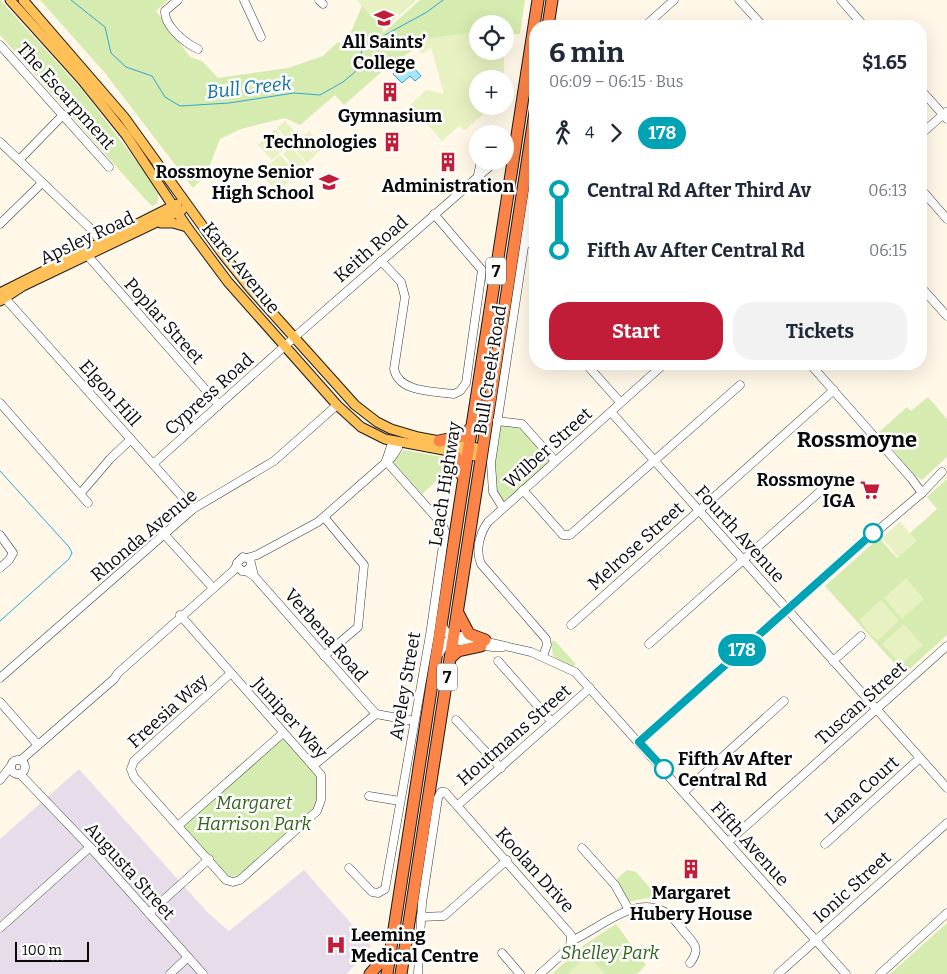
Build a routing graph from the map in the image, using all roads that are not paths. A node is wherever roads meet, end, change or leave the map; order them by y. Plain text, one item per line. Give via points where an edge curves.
1 (10, 0) edge
2 (23, 0) edge
3 (178, 0) edge
4 (244, 0) edge
5 (538, 0) edge
6 (552, 0) edge
7 (674, 0) edge
8 (739, 0) edge
9 (841, 0) edge
10 (536, 20) edge
11 (549, 20) edge
12 (552, 20) edge
13 (652, 20) edge
14 (757, 20) edge
15 (859, 20) edge
16 (261, 37) dead end
17 (0, 44) edge
18 (198, 49) dead end
19 (529, 75) edge
20 (927, 96) edge
21 (63, 115) junction
22 (946, 115) edge
23 (927, 130) edge
24 (0, 142) edge
25 (529, 150) edge
26 (19, 160) junction
27 (109, 167) dead end
28 (479, 170) edge
29 (484, 170) edge
30 (478, 175) junction
31 (42, 182) junction
32 (166, 194) junction
33 (927, 196) edge
34 (186, 203) junction
35 (176, 209) junction
36 (159, 213) junction
37 (434, 214) junction
38 (529, 216) edge
39 (947, 219) edge
40 (0, 224) edge
41 (156, 224) junction
42 (187, 227) junction
43 (100, 242) junction
44 (525, 243) junction
45 (529, 243) edge
46 (88, 256) junction
47 (381, 261) junction
48 (927, 294) edge
49 (2, 297) edge
50 (947, 316) edge
51 (294, 337) junction
52 (284, 346) junction
53 (591, 370) edge
54 (657, 370) edge
55 (816, 370) edge
56 (740, 385) dead end
57 (834, 390) junction
58 (620, 402) junction
59 (0, 404) edge
60 (219, 405) junction
61 (337, 405) junction
62 (611, 412) junction
63 (497, 421) junction
64 (472, 428) junction
65 (391, 429) junction
66 (412, 436) junction
67 (131, 440) junction
68 (439, 441) junction
69 (398, 443) junction
70 (468, 451) junction
71 (452, 452) junction
72 (481, 453) junction
73 (386, 461) junction
74 (655, 461) junction
75 (555, 462) junction
76 (153, 464) junction
77 (944, 470) edge
78 (462, 484) junction
79 (824, 488) dead end
80 (523, 490) junction
81 (922, 490) junction
82 (80, 494) junction
83 (88, 502) dead end
84 (503, 508) junction
85 (193, 509) junction
86 (699, 511) junction
87 (324, 518) junction
88 (164, 534) junction
89 (0, 535) edge
90 (743, 560) junction
91 (244, 566) junction
92 (0, 568) edge
93 (213, 588) junction
94 (787, 610) junction
95 (457, 611) junction
96 (181, 616) junction
97 (441, 625) junction
98 (571, 625) dead end
99 (861, 636) dead end
100 (453, 640) junction
101 (483, 643) junction
102 (649, 644) dead end
103 (947, 646) edge
104 (324, 656) junction
105 (451, 656) junction
106 (543, 656) junction
107 (436, 660) junction
108 (498, 661) dead end
109 (833, 661) junction
110 (230, 674) junction
111 (0, 678) edge
112 (590, 688) junction
113 (784, 701) dead end
114 (0, 702) edge
115 (876, 709) junction
116 (376, 714) junction
117 (456, 720) dead end
118 (414, 721) junction
119 (552, 722) junction
120 (283, 733) junction
121 (639, 742) junction
122 (36, 747) junction
123 (920, 758) junction
124 (313, 766) junction
125 (22, 768) junction
126 (501, 768) junction
127 (2, 779) edge
128 (947, 788) edge
129 (684, 792) junction
130 (369, 796) dead end
131 (400, 801) junction
132 (458, 805) junction
133 (947, 823) edge
134 (179, 825) junction
135 (728, 842) junction
136 (825, 844) dead end
137 (90, 847) junction
138 (582, 848) dead end
139 (208, 859) junction
140 (507, 860) junction
141 (349, 868) dead end
142 (233, 882) joint
143 (629, 910) junction
144 (149, 913) junction
145 (947, 913) edge
146 (421, 917) junction
147 (0, 928) edge
148 (573, 940) junction
149 (815, 940) junction
150 (391, 950) junction
151 (502, 953) dead end
152 (188, 958) junction
153 (690, 963) dead end
154 (170, 974) edge
155 (203, 974) edge
156 (370, 974) edge
157 (387, 974) edge
158 (401, 974) edge
159 (418, 974) edge
160 (520, 974) edge
161 (540, 974) edge
162 (778, 974) edge
163 (846, 974) edge
164 (880, 974) edge

1 - 32 main road, Karel Avenue via 104,107
2 - 34 main road, Karel Avenue via 110,99
3 - 18 street via 166,10 166,18 185,44
4 - 16 street
5 - 10 highway, Leach Highway / 7
6 - 11 highway
6 - 12 highway
7 - 13 street
8 - 14 street
9 - 15 street
17 - 21 street, The Escarpment
19 - 64 highway, Leach Highway / 7
20 - 22 street
21 - 26 street
21 - 27 street, The Escarpment
22 - 23 street
24 - 26 street
25 - 72 highway, Leach Highway / 7
26 - 31 street
28 - 30 street
29 - 30 street, Keith Road
30 - 37 street, Keith Road
31 - 40 street
31 - 43 street via 94,232
32 - 35 main road, Karel Avenue
32 - 36 main road
33 - 39 street
34 - 35 main road, Apsley Road
34 - 51 main road, Karel Avenue via 222,253
35 - 36 main road, Apsley Road
35 - 41 main road, Apsley Road
35 - 42 main road, Karel Avenue
36 - 43 main road, Apsley Road
37 - 47 street, Keith Road
37 - 47 street via 482,270 466,383 460,392 454,394 409,386 398,379 394,369 405,297 401,282
38 - 44 street, Bull Creek Road
41 - 42 main road via 173,223
41 - 46 main road, Apsley Road
42 - 52 main road, Karel Avenue via 228,282
43 - 49 main road, Apsley Road
44 - 45 street
44 - 63 street, Bull Creek Road
46 - 49 main road, Apsley Road
46 - 60 street, Poplar Street
47 - 51 street, Keith Road
48 - 50 street
49 - 67 street, Elgon Hill
51 - 52 street, Keith Road
51 - 65 main road, Karel Avenue via 355,405
52 - 60 street, Cypress Road
52 - 61 main road, Karel Avenue
53 - 58 street
54 - 58 street, Wilber Street
55 - 57 street
56 - 74 street
57 - 81 street
57 - 86 street, Melrose Street
58 - 62 street, Wilber Street
59 - 82 street
60 - 76 street, Cypress Road
61 - 69 main road, Karel Avenue via 366,430
61 - 85 street, Rhonda Avenue via 274,461
62 - 74 street, Fourth Avenue
62 - 75 street, Wilber Street
63 - 75 street via 522,424
63 - 84 street, Bull Creek Road via 490,464 493,492
64 - 68 highway via 463,436
64 - 70 highway, Leach Highway / 7
65 - 66 main road, Karel Avenue
65 - 69 main road
66 - 68 main road, Karel Avenue
66 - 69 main road
67 - 76 street, Elgon Hill
67 - 82 street
68 - 70 main road, Karel Avenue
69 - 71 main road, Karel Avenue
69 - 73 street via 391,446
70 - 71 main road, Karel Avenue
70 - 72 main road, Karel Avenue
70 - 78 highway, Leach Highway / 7
71 - 78 highway via 460,462
72 - 95 highway, Leach Highway / 7
73 - 87 street
73 - 118 street, Aveley Street via 444,528 430,635
74 - 80 street via 570,535 563,535
74 - 86 street, Fourth Avenue
75 - 80 street, Wilber Street
76 - 85 street, Elgon Hill
77 - 81 street
78 - 97 highway, Leach Highway / 7
79 - 90 street
80 - 84 street, Wilber Street
81 - 94 street
82 - 83 street
84 - 106 street, Wilber Street via 482,532 478,554 483,567 546,639
85 - 88 street, Rhonda Avenue
86 - 90 street, Fourth Avenue
86 - 98 street, Melrose Street
87 - 91 street via 257,555
87 - 104 street via 364,565 358,627
88 - 93 street
88 - 111 street, Rhonda Avenue
89 - 92 street via 13,553
90 - 94 street, Fourth Avenue
90 - 102 street
91 - 93 street
91 - 104 street, Verbena Road
93 - 96 street
94 - 109 street, Fourth Avenue
94 - 121 street
95 - 100 highway, Leach Highway / 7
95 - 101 highway via 469,634
96 - 110 street, Juniper Way
96 - 122 street via 104,682
97 - 100 street
97 - 107 highway, Leach Highway / 7
99 - 109 street
100 - 101 street, Fifth Avenue
100 - 105 highway, Leach Highway / 7
100 - 107 street via 447,641
101 - 105 highway via 458,650
101 - 106 street, Fifth Avenue
103 - 115 street, Tuscan Street
104 - 116 street, Verbena Road
105 - 158 highway, Leach Highway / 7
106 - 112 street, Fifth Avenue via 575,672
107 - 150 highway, Leach Highway / 7
108 - 119 street
109 - 115 street, Fourth Avenue
110 - 120 street, Juniper Way
110 - 134 street, Freesia Way via 132,765 134,777
112 - 119 street, Houtmans Street
112 - 121 street, Fifth Avenue
113 - 129 street
114 - 122 street
115 - 123 street, Fourth Avenue
115 - 135 street, Tuscan Street
116 - 118 street
116 - 124 street
117 - 126 street
118 - 131 street, Aveley Street
119 - 126 street, Houtmans Street
120 - 124 street, Juniper Way
120 - 134 street
121 - 129 street, Fifth Avenue
122 - 125 street
123 - 128 street, Fourth Avenue
123 - 136 street, Lana Court
124 - 142 street, Juniper Way via 322,784 322,800 317,811 240,880
125 - 127 street
125 - 127 street, Augusta Street via 13,772 11,766
125 - 137 street, Augusta Street via 35,788
126 - 132 street, Houtmans Street
129 - 135 street, Fifth Avenue
130 - 131 street
131 - 141 street, Aveley Street via 385,889 372,892
132 - 140 street, Koolan Drive
132 - 146 street, Koolan Drive via 445,792 439,795
133 - 149 street, Ionic Street
134 - 139 street, Freesia Way
135 - 149 street, Fifth Avenue
137 - 144 street, Augusta Street
137 - 147 street
138 - 143 street via 615,885
139 - 142 street, Freesia Way via 226,880
139 - 144 street
140 - 146 street via 444,916
140 - 148 street, Koolan Drive via 568,929
143 - 148 street
143 - 153 street via 654,908 672,918 697,948
144 - 152 street, Augusta Street
145 - 164 street
146 - 159 street
148 - 161 street, Koolan Drive via 570,947
149 - 162 street, Ionic Street
149 - 163 street, Fifth Avenue
150 - 156 highway
150 - 157 highway, Leach Highway / 7
151 - 160 street
152 - 154 street
152 - 155 street, Augusta Street

